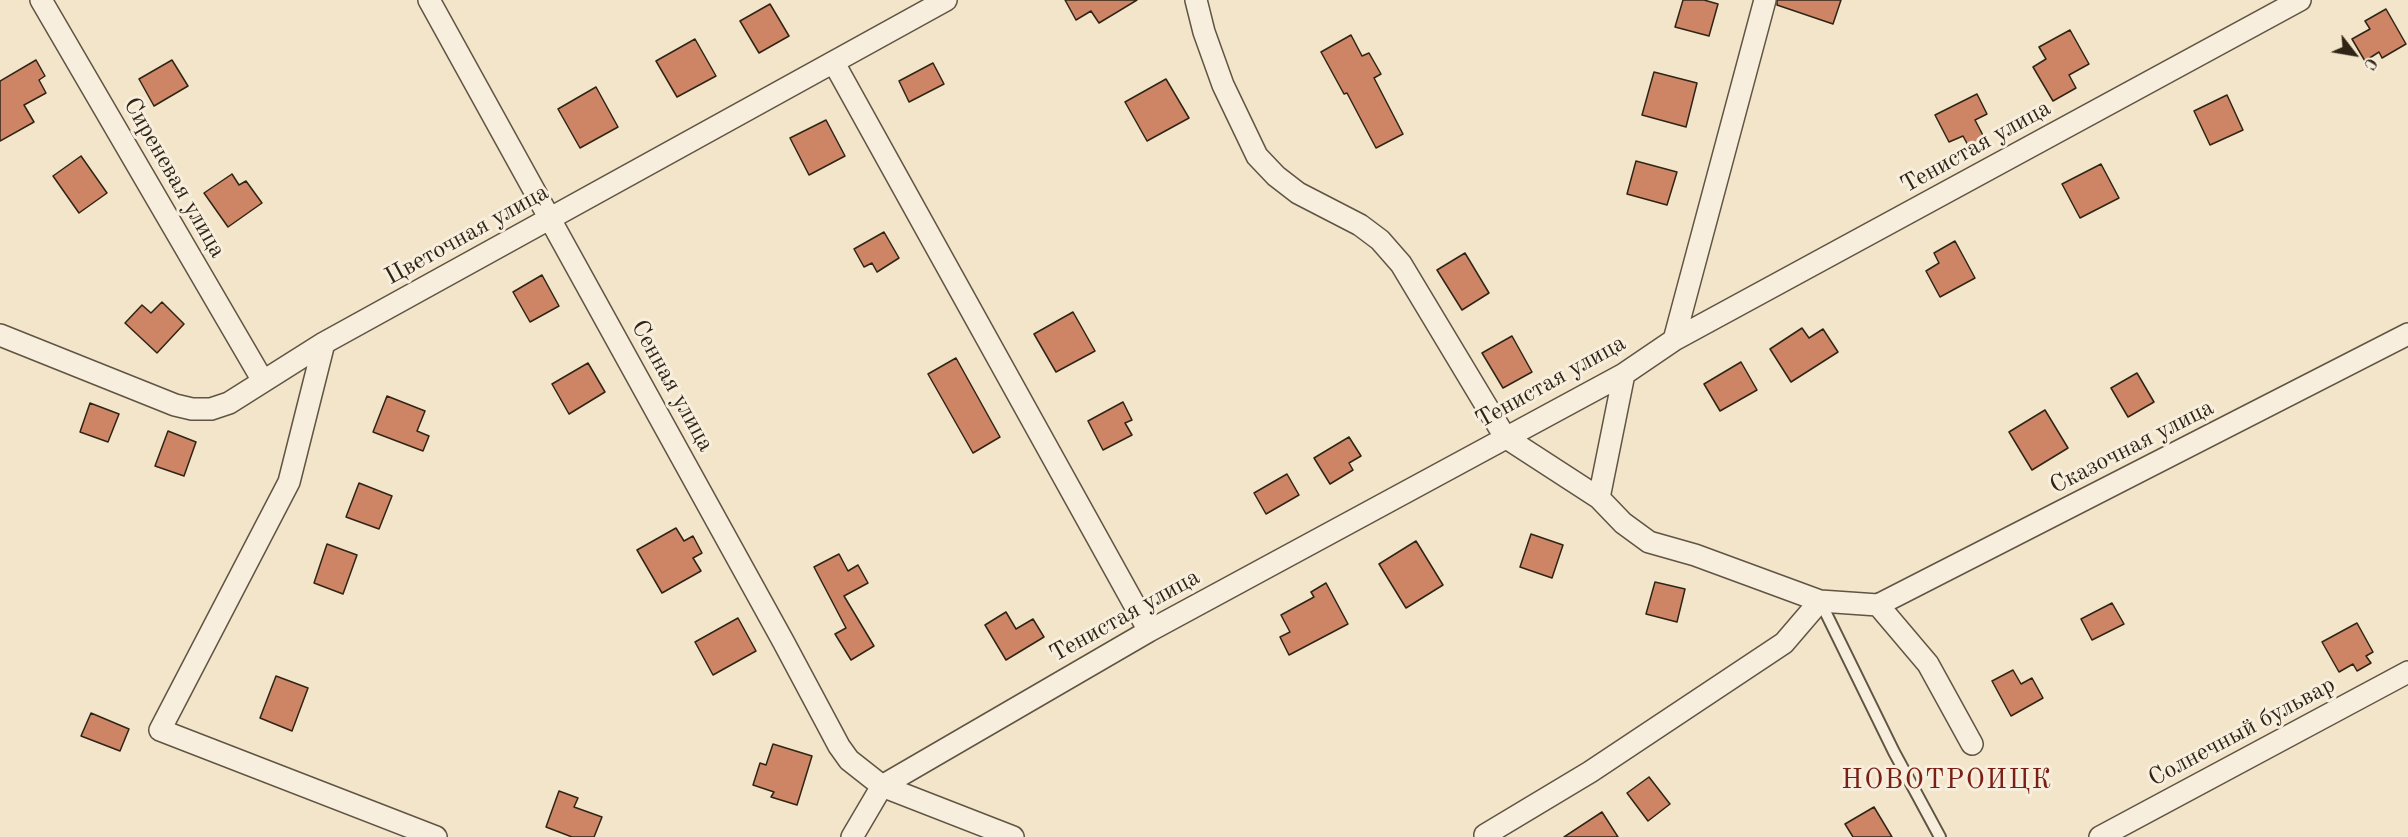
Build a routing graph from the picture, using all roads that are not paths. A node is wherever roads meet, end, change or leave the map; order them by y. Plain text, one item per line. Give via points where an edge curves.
1 (41, 0) edge
2 (429, 0) edge
3 (946, 0) edge
4 (1196, 0) edge
5 (1765, 0) edge
6 (2300, 0) edge
7 (834, 63) junction
8 (550, 218) junction
9 (2408, 334) edge
10 (0, 335) edge
11 (1674, 340) junction
12 (324, 343) junction
13 (1624, 375) junction
14 (263, 381) junction
15 (1505, 437) junction
16 (1599, 498) junction
17 (1820, 602) junction
18 (1878, 605) junction
19 (1149, 631) junction
20 (2408, 672) edge
21 (1972, 744) dead end
22 (882, 786) junction
23 (1485, 835) dead end
24 (436, 837) edge
25 (852, 837) edge
26 (1013, 837) edge
27 (1940, 837) edge
28 (2100, 837) edge

1 - 14 street, Сиреневая улица
2 - 8 street, Сенная улица
3 - 7 street, Цветочная улица
4 - 15 street via 1223,85 1257,156 1298,193 1360,225 1380,240 1401,264
5 - 11 street
6 - 11 street, Тенистая улица
7 - 8 street, Цветочная улица
7 - 19 street
8 - 12 street, Цветочная улица
8 - 22 street, Сенная улица via 839,746 849,760
9 - 18 street, Сказочная улица
10 - 14 street, Цветочная улица via 192,409 211,409 229,403
11 - 13 street, Тенистая улица
12 - 14 street, Цветочная улица
12 - 24 street via 290,482 160,730
13 - 15 street, Тенистая улица
13 - 16 street
15 - 16 street
15 - 19 street, Тенистая улица
16 - 17 street via 1649,542
17 - 18 street
17 - 23 street via 1784,643 1590,772
17 - 27 lane
18 - 21 street via 1928,664
19 - 22 street, Тенистая улица
20 - 28 street, Солнечный бульвар
22 - 25 street, Тенистая улица
22 - 26 street

